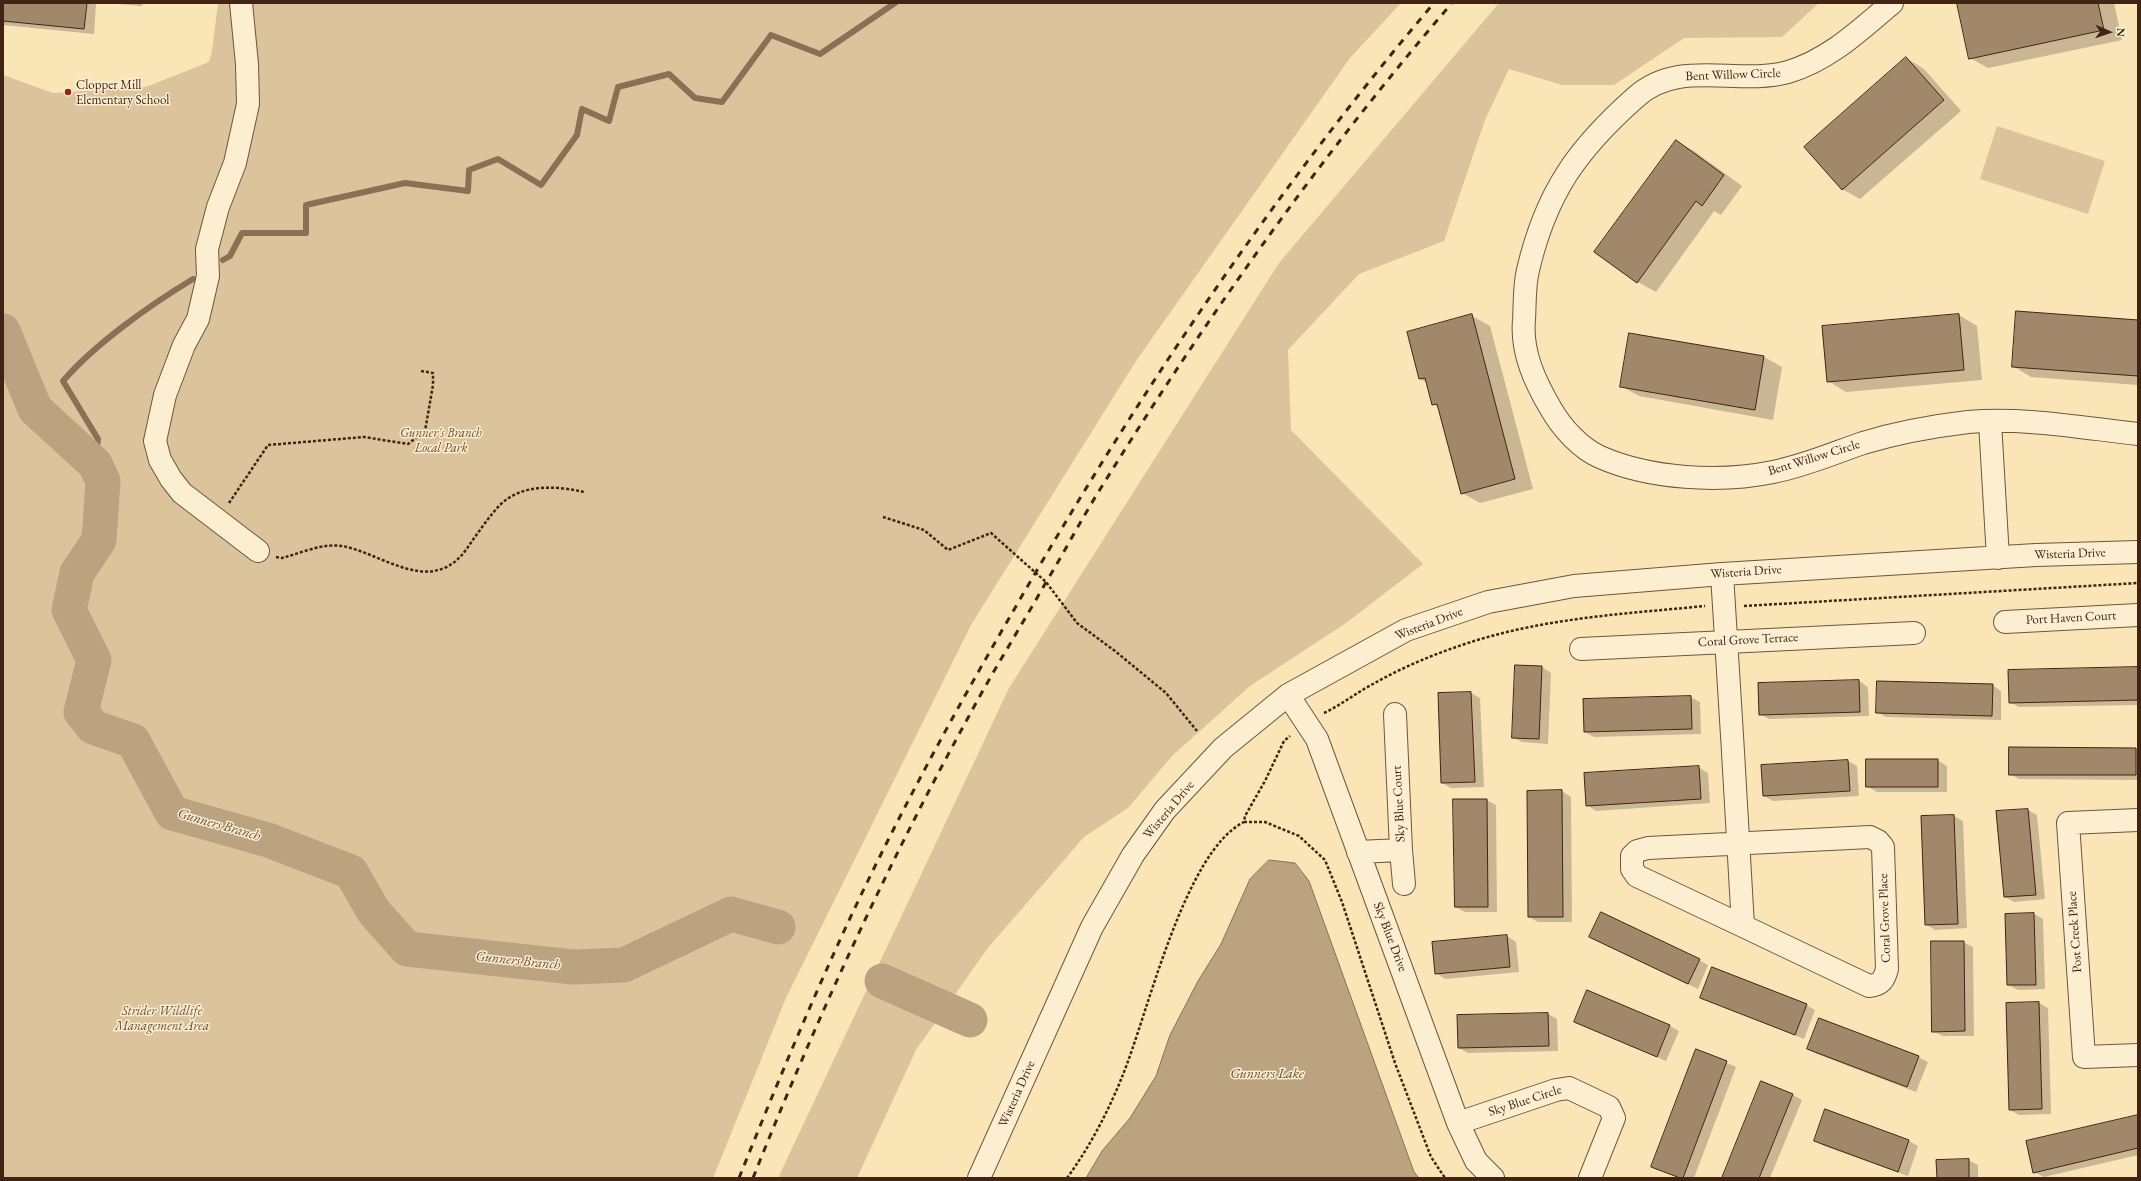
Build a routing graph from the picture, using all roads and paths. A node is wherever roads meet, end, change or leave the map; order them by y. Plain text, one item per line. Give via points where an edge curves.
1 (241, 3) edge
2 (1892, 3) edge
3 (421, 371) dead end
4 (1990, 422) junction
5 (2138, 434) edge
6 (584, 492) dead end
7 (884, 517) dead end
8 (218, 520) junction
9 (258, 551) joint
10 (2138, 552) edge
11 (1998, 558) junction
12 (1722, 574) junction
13 (2138, 584) edge
14 (1724, 606) junction
15 (2138, 615) edge
16 (2005, 622) dead end
17 (1914, 633) dead end
18 (1727, 641) junction
19 (1582, 649) dead end
20 (1288, 695) junction
21 (1395, 714) dead end
22 (1306, 724) junction
23 (1197, 731) dead end
24 (2138, 820) edge
25 (1244, 822) junction
26 (1738, 842) junction
27 (1401, 850) junction
28 (1358, 852) junction
29 (1404, 884) dead end
30 (1743, 926) junction
31 (2138, 1055) edge
32 (1458, 1123) junction
33 (979, 1178) edge
34 (1067, 1178) edge
35 (1444, 1178) edge
36 (1493, 1178) edge
37 (1590, 1178) edge

1 - 8 street via 248,104 235,163 218,207 208,249 208,276 198,319 184,345 165,395 155,441 160,460 182,493
2 - 4 street, Bent Willow Circle via 1840,47 1805,65 1785,73 1692,74 1663,80 1639,94 1608,123 1584,148 1563,177 1541,228 1527,272 1523,326 1527,357 1536,383 1557,418 1581,444 1599,456 1638,469 1681,477 1735,477 1774,472 1866,442 1948,425
3 - 8 path via 433,373 427,423 425,431 408,444 364,437 268,445
4 - 5 street, Bent Willow Circle via 2014,421
4 - 11 street
6 - 9 path via 539,488 517,493 500,504 456,561 443,568 426,572 399,566 342,546 328,546 282,558
7 - 23 path via 924,530 948,550 991,533 1046,582 1077,623 1166,693
8 - 9 street
10 - 11 street, Wisteria Drive
11 - 12 street, Wisteria Drive
12 - 14 street
12 - 20 street, Wisteria Drive via 1574,586 1488,602 1406,630
13 - 14 path
14 - 18 street
14 - 22 path via 1557,621 1506,632 1461,645 1413,664 1373,684
15 - 16 street, Port Haven Court
17 - 18 street, Coral Grove Terrace
18 - 19 street, Coral Grove Terrace
18 - 26 street
20 - 22 street, Sky Blue Drive
20 - 33 street, Wisteria Drive via 1224,748 1165,810 1133,855 1092,927
21 - 27 street, Sky Blue Court
22 - 25 path via 1284,741
22 - 28 street, Sky Blue Drive via 1317,739
24 - 31 street, Post Creek Place via 2068,823 2084,1057
25 - 34 path via 1235,826 1209,854 1194,880 1122,1077 1105,1115
25 - 35 path via 1264,822 1299,836 1324,860 1342,902 1401,1078 1431,1157
26 - 30 street
26 - 30 street, Coral Grove Place via 1648,848 1637,851 1632,856 1632,869 1637,876
26 - 30 street, Coral Grove Place via 1870,837 1878,841 1882,847 1887,968 1884,978 1878,985 1869,986
27 - 28 street, Sky Blue Court
27 - 29 street
28 - 32 street, Sky Blue Drive
32 - 36 street, Sky Blue Drive via 1476,1161
32 - 37 street, Sky Blue Circle via 1556,1090 1569,1088 1608,1107 1614,1118

